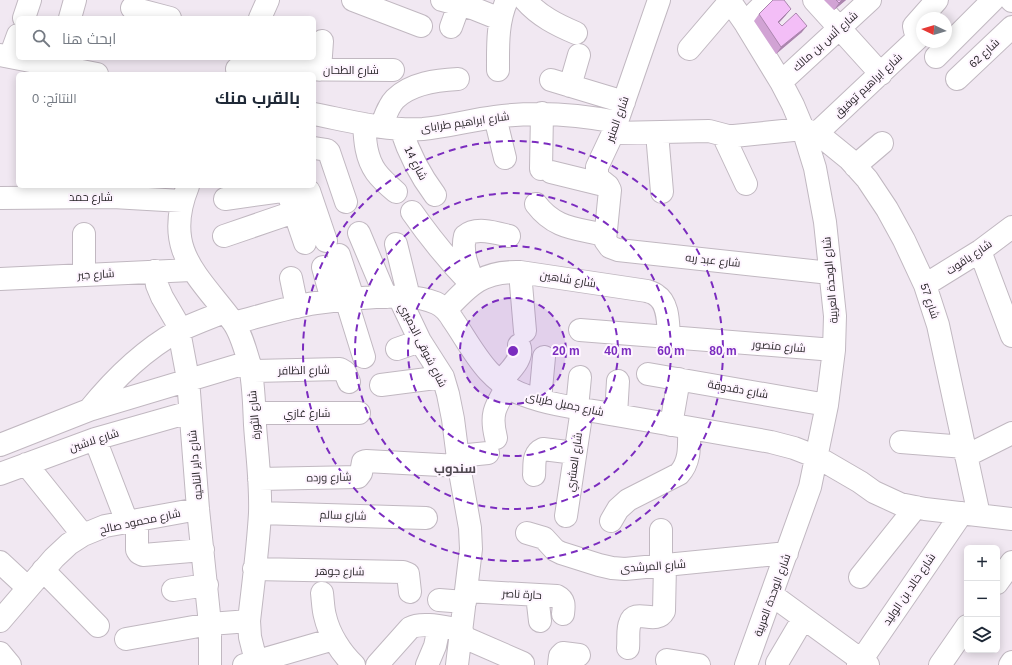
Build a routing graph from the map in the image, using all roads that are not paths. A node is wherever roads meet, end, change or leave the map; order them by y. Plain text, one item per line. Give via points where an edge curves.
1 (30, 0) edge
2 (75, 0) edge
3 (268, 0) edge
4 (525, 0) edge
5 (659, 0) edge
6 (730, 0) edge
7 (768, 0) edge
8 (814, 0) edge
9 (870, 0) edge
10 (937, 0) edge
11 (993, 0) edge
12 (356, 1) edge
13 (450, 2) edge
14 (140, 6) edge
15 (504, 9) edge
16 (926, 12) edge
17 (25, 16) edge
18 (71, 16) edge
19 (165, 16) edge
20 (261, 16) edge
21 (746, 23) junction
22 (421, 26) dead end
23 (1012, 26) edge
24 (451, 27) dead end
25 (839, 28) junction
26 (576, 33) dead end
27 (16, 37) edge
28 (916, 40) edge
29 (322, 41) dead end
30 (927, 48) edge
31 (689, 49) dead end
32 (316, 52) edge
33 (579, 55) dead end
34 (5, 56) edge
35 (936, 57) junction
36 (16, 58) edge
37 (25, 60) edge
38 (308, 66) edge
39 (59, 67) edge
40 (238, 67) edge
41 (393, 70) dead end
42 (498, 70) dead end
43 (86, 72) edge
44 (881, 74) junction
45 (458, 79) dead end
46 (780, 82) junction
47 (624, 102) junction
48 (542, 113) junction
49 (316, 114) edge
50 (495, 117) junction
51 (382, 127) junction
52 (615, 128) junction
53 (810, 131) junction
54 (657, 133) junction
55 (723, 134) junction
56 (882, 143) dead end
57 (316, 148) edge
58 (505, 158) dead end
59 (855, 166) junction
60 (746, 184) dead end
61 (608, 186) junction
62 (286, 188) edge
63 (33, 191) edge
64 (114, 191) edge
65 (396, 192) dead end
66 (662, 192) dead end
67 (185, 193) edge
68 (435, 196) dead end
69 (0, 198) edge
70 (225, 199) dead end
71 (346, 202) dead end
72 (536, 204) dead end
73 (294, 212) junction
74 (412, 212) dead end
75 (1012, 227) edge
76 (359, 233) dead end
77 (84, 234) dead end
78 (604, 235) junction
79 (224, 236) dead end
80 (509, 236) dead end
81 (396, 244) dead end
82 (323, 251) junction
83 (980, 251) junction
84 (192, 270) junction
85 (155, 271) junction
86 (520, 272) junction
87 (830, 273) junction
88 (84, 275) junction
89 (290, 278) dead end
90 (0, 279) edge
91 (473, 284) junction
92 (925, 285) junction
93 (398, 297) junction
94 (344, 299) junction
95 (297, 307) junction
96 (446, 310) junction
97 (229, 318) junction
98 (580, 330) dead end
99 (179, 331) junction
100 (1012, 336) edge
101 (669, 337) junction
102 (420, 341) junction
103 (397, 349) dead end
104 (834, 350) junction
105 (364, 357) dead end
106 (544, 357) dead end
107 (250, 366) junction
108 (648, 374) dead end
109 (442, 377) junction
110 (580, 377) dead end
111 (679, 379) junction
112 (188, 380) junction
113 (618, 381) dead end
114 (349, 382) dead end
115 (381, 385) dead end
116 (503, 385) junction
117 (540, 400) junction
118 (828, 405) junction
119 (580, 408) junction
120 (89, 410) junction
121 (190, 412) junction
122 (254, 413) junction
123 (359, 413) dead end
124 (616, 415) junction
125 (680, 426) junction
126 (1012, 433) edge
127 (95, 439) junction
128 (901, 442) dead end
129 (0, 445) edge
130 (966, 452) junction
131 (575, 453) junction
132 (816, 457) junction
133 (458, 461) junction
134 (26, 464) junction
135 (0, 474) edge
136 (534, 475) dead end
137 (259, 479) junction
138 (916, 507) junction
139 (198, 509) junction
140 (260, 513) junction
141 (970, 514) junction
142 (566, 516) dead end
143 (426, 518) dead end
144 (1012, 519) edge
145 (611, 521) dead end
146 (132, 522) junction
147 (661, 530) dead end
148 (527, 533) dead end
149 (83, 535) junction
150 (203, 550) junction
151 (787, 553) junction
152 (0, 562) edge
153 (1012, 562) edge
154 (663, 566) junction
155 (254, 569) junction
156 (43, 570) junction
157 (860, 577) dead end
158 (998, 581) edge
159 (207, 585) junction
160 (28, 588) junction
161 (173, 590) dead end
162 (410, 592) dead end
163 (322, 593) dead end
164 (537, 595) junction
165 (772, 595) junction
166 (466, 596) junction
167 (439, 600) dead end
168 (563, 614) dead end
169 (804, 619) junction
170 (0, 621) edge
171 (249, 621) junction
172 (540, 621) dead end
173 (210, 624) junction
174 (98, 626) dead end
175 (439, 627) junction
176 (964, 630) edge
177 (461, 633) junction
178 (126, 639) dead end
179 (334, 639) junction
180 (628, 648) dead end
181 (0, 653) edge
182 (580, 653) edge
183 (667, 660) dead end
184 (513, 662) edge
185 (777, 662) dead end
186 (1012, 662) edge
187 (862, 663) edge
188 (205, 664) edge
189 (252, 664) edge
190 (10, 665) edge
191 (354, 665) edge
192 (377, 665) edge
193 (427, 665) edge
194 (457, 665) edge
195 (559, 665) edge
196 (699, 665) edge
197 (746, 665) edge
198 (940, 665) edge
199 (1010, 665) edge

1 - 17 street
2 - 18 street
3 - 20 street
4 - 26 street via 542,15
5 - 47 street, شارع المنير
6 - 21 street, شارع الوحدة العربية
6 - 31 street
7 - 21 street
8 - 25 street
9 - 25 street, شارع أنس بن مالك
10 - 16 street
11 - 35 street
12 - 22 street
13 - 15 street
13 - 24 street
14 - 19 street
15 - 42 street via 498,42
21 - 46 street, شارع الوحدة العربية
23 - 35 street, شارع 62 via 961,84
25 - 44 street
25 - 46 street, شارع أنس بن مالك
27 - 34 street
28 - 44 street, شارع ابراهيم توفيق
29 - 32 street
30 - 35 street
33 - 47 street via 560,83
34 - 36 street
37 - 39 street
38 - 40 street, شارع الطحان
38 - 41 street, شارع الطحان
39 - 43 street
44 - 53 street, شارع ابراهيم توفيق
45 - 51 street via 422,84 405,92 389,107
46 - 53 street, شارع الوحدة العربية
47 - 52 street, شارع المنير
48 - 50 street, شارع ابراهيم طراباى
48 - 52 street, شارع ابراهيم طراباى via 568,114
48 - 61 street via 546,170
49 - 51 street, شارع ابراهيم طراباى
50 - 51 street, شارع ابراهيم طراباى via 424,129
50 - 58 street
51 - 65 street via 365,144 377,173
51 - 68 street, شارع 14 via 407,147 424,181
52 - 54 street, شارع ابراهيم طراباى
52 - 61 street, شارع المنير via 596,172 597,177
53 - 55 street, شارع ابراهيم طراباى via 734,136
53 - 59 street, شارع 57
53 - 87 street, شارع الوحدة العربية via 815,168 833,230
54 - 55 street, شارع ابراهيم طراباى via 709,131
54 - 66 street
55 - 60 street
56 - 59 street
57 - 71 street via 329,152
59 - 92 street, شارع 57 via 887,209
61 - 78 street via 610,195
62 - 70 street
62 - 73 street
62 - 82 street via 304,188 310,191
63 - 64 street, شارع حمد
63 - 69 street, شارع حمد
64 - 67 street, شارع حمد
67 - 84 street, شارع الثورة via 179,218 179,232 181,245
72 - 78 street via 555,222
73 - 79 street
73 - 82 street
74 - 91 street via 450,262
75 - 83 street, شارع ياقوت
76 - 93 street
77 - 88 street
78 - 87 street, شارع عبد ربه via 610,248 618,250
80 - 91 street via 479,232 465,236 464,255
81 - 93 street
82 - 94 street
83 - 92 street, شارع ياقوت
83 - 100 street
84 - 85 street, شارع جبر
84 - 97 street, شارع الثورة
85 - 88 street, شارع جبر
85 - 99 street, شارع داير الناحيه via 162,297
86 - 91 street, شارع شاهين via 504,272
86 - 101 street, شارع شاهين via 656,294 663,301 666,310
86 - 116 street via 521,349 519,359
87 - 104 street, شارع الوحدة العربية via 835,316
88 - 90 street, شارع جبر
89 - 95 street
91 - 96 street, شارع شاهين
92 - 130 street, شارع 57 via 938,325
93 - 94 street, شارع جميل طرباى
93 - 96 street, شارع جميل طرباى via 419,298 438,304
93 - 102 street, شارع شوقى الدميري
94 - 95 street, شارع جميل طرباى
94 - 105 street
95 - 97 street, شارع جميل طرباى
96 - 116 street, شارع جميل طرباى via 486,369
97 - 99 street, شارع جميل طرباى
97 - 107 street, شارع الثورة via 242,342
98 - 101 street, شارع منصور
99 - 112 street, شارع داير الناحيه
99 - 120 street, شارع جميل طرباى via 153,346 129,365
101 - 104 street, شارع منصور
102 - 103 street
102 - 109 street, شارع شوقى الدميري
104 - 118 street, شارع الوحدة العربية
106 - 117 street
107 - 112 street
107 - 114 street, شارع الظافر via 340,369 345,372
107 - 122 street, شارع الثورة
108 - 111 street, شارع دقدوقة
109 - 115 street
109 - 133 street, شارع شوقى الدميري via 453,419
110 - 119 street, شارع العشري
111 - 118 street, شارع دقدوقة
111 - 125 street
112 - 120 street
112 - 121 street, شارع داير الناحيه
113 - 124 street
116 - 117 street, شارع جميل طرباى
116 - 133 street via 495,407 492,445
117 - 119 street, شارع جميل طرباى
118 - 132 street, شارع الوحدة العربية
119 - 124 street, شارع جميل طرباى
119 - 131 street, شارع العشري
120 - 129 street
121 - 127 street, شارع لاشين
121 - 139 street, شارع داير الناحيه
122 - 123 street, شارع غازي
122 - 137 street, شارع الثورة
124 - 125 street, شارع جميل طرباى
125 - 132 street, شارع جميل طرباى via 771,442
125 - 145 street via 689,454 684,468 679,474 628,500
126 - 130 street
127 - 134 street, شارع لاشين
127 - 146 street
128 - 130 street
130 - 141 street, شارع 57
131 - 136 street via 543,449 538,451 535,455
131 - 142 street, شارع العشري
132 - 138 street via 887,499
132 - 151 street, شارع الوحدة العربية via 810,487
133 - 137 street, شارع ورده via 366,461 363,462 358,477
133 - 166 street, شارع شوقى الدميري via 470,528 471,549
134 - 135 street, شارع لاشين
134 - 149 street
137 - 140 street, شارع الثورة
138 - 141 street
138 - 157 street
139 - 146 street, شارع محمود صالح
139 - 150 street, شارع داير الناحيه
140 - 143 street, شارع سالم
140 - 155 street, شارع الثورة
141 - 144 street
141 - 187 street, شارع خالد بن الوليد
146 - 149 street, شارع محمود صالح via 105,526
146 - 150 street via 137,550 143,555
147 - 154 street
148 - 154 street, شارع المرشدى via 544,538 555,550 599,566 625,569
149 - 156 street, شارع محمود صالح via 69,544
150 - 159 street, شارع داير الناحيه
151 - 154 street, شارع المرشدى
151 - 165 street, شارع الوحدة العربية
152 - 160 street
153 - 158 street
154 - 180 street via 664,611 658,617 640,616 631,620
155 - 162 street, شارع جوهر via 403,572 408,574
155 - 171 street, شارع الثورة
156 - 160 street, شارع محمود صالح
156 - 174 street
159 - 161 street
159 - 173 street, شارع داير الناحيه
160 - 170 street, شارع محمود صالح
163 - 179 street via 325,617
164 - 166 street, حارة ناصر
164 - 168 street, حارة ناصر via 561,598 564,602
164 - 172 street
165 - 169 street
165 - 197 street, شارع الوحدة العربية
166 - 167 street, حارة ناصر
166 - 177 street, شارع شوقى الدميري
169 - 185 street
169 - 187 street
171 - 173 street
171 - 189 street, شارع الثورة
173 - 178 street
173 - 188 street, شارع داير الناحيه
175 - 177 street
175 - 192 street via 421,624 410,628
175 - 193 street
176 - 198 street
177 - 184 street
177 - 194 street, شارع شوقى الدميري
179 - 189 street
179 - 191 street
181 - 190 street
182 - 195 street via 563,653
183 - 196 street
186 - 199 street

